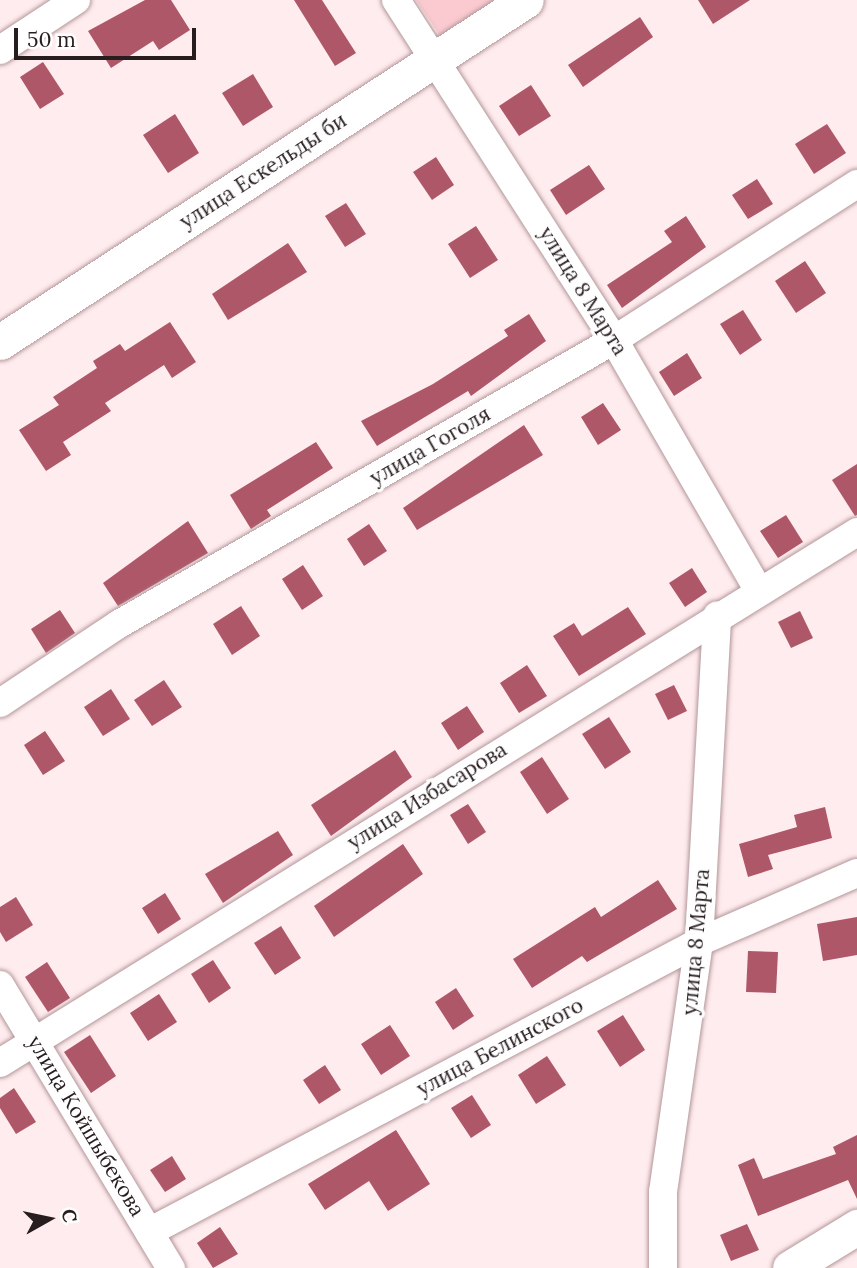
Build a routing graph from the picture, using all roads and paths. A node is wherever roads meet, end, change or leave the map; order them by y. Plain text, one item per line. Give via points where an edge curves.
1 (76, 0) edge
2 (396, 0) edge
3 (526, 0) edge
4 (0, 50) edge
5 (437, 57) junction
6 (857, 184) edge
7 (614, 340) junction
8 (0, 342) edge
9 (857, 532) edge
10 (758, 589) junction
11 (718, 615) junction
12 (0, 704) edge
13 (857, 873) edge
14 (699, 942) junction
15 (0, 985) edge
16 (35, 1040) junction
17 (0, 1063) edge
18 (857, 1227) edge
19 (149, 1232) junction
20 (171, 1268) edge
21 (663, 1268) edge
22 (790, 1268) edge

1 - 4 street
2 - 5 street, улица 8 Марта
3 - 5 street, улица Ескельды би
5 - 7 street, улица 8 Марта
5 - 8 street, улица Ескельды би
6 - 7 street, улица Гоголя
7 - 10 street, улица 8 Марта
7 - 12 street, улица Гоголя via 119,624
9 - 10 street, улица Избасарова
10 - 11 street, улица Избасарова
11 - 14 street, улица 8 Марта
11 - 16 street, улица Избасарова
13 - 14 street, улица Белинского
14 - 19 street, улица Белинского
14 - 21 street, улица 8 Марта via 663,1192
15 - 16 street, улица Койшыбекова
16 - 17 street, улица Избасарова
16 - 19 street, улица Койшыбекова
18 - 22 street
19 - 20 street, улица Койшыбекова

